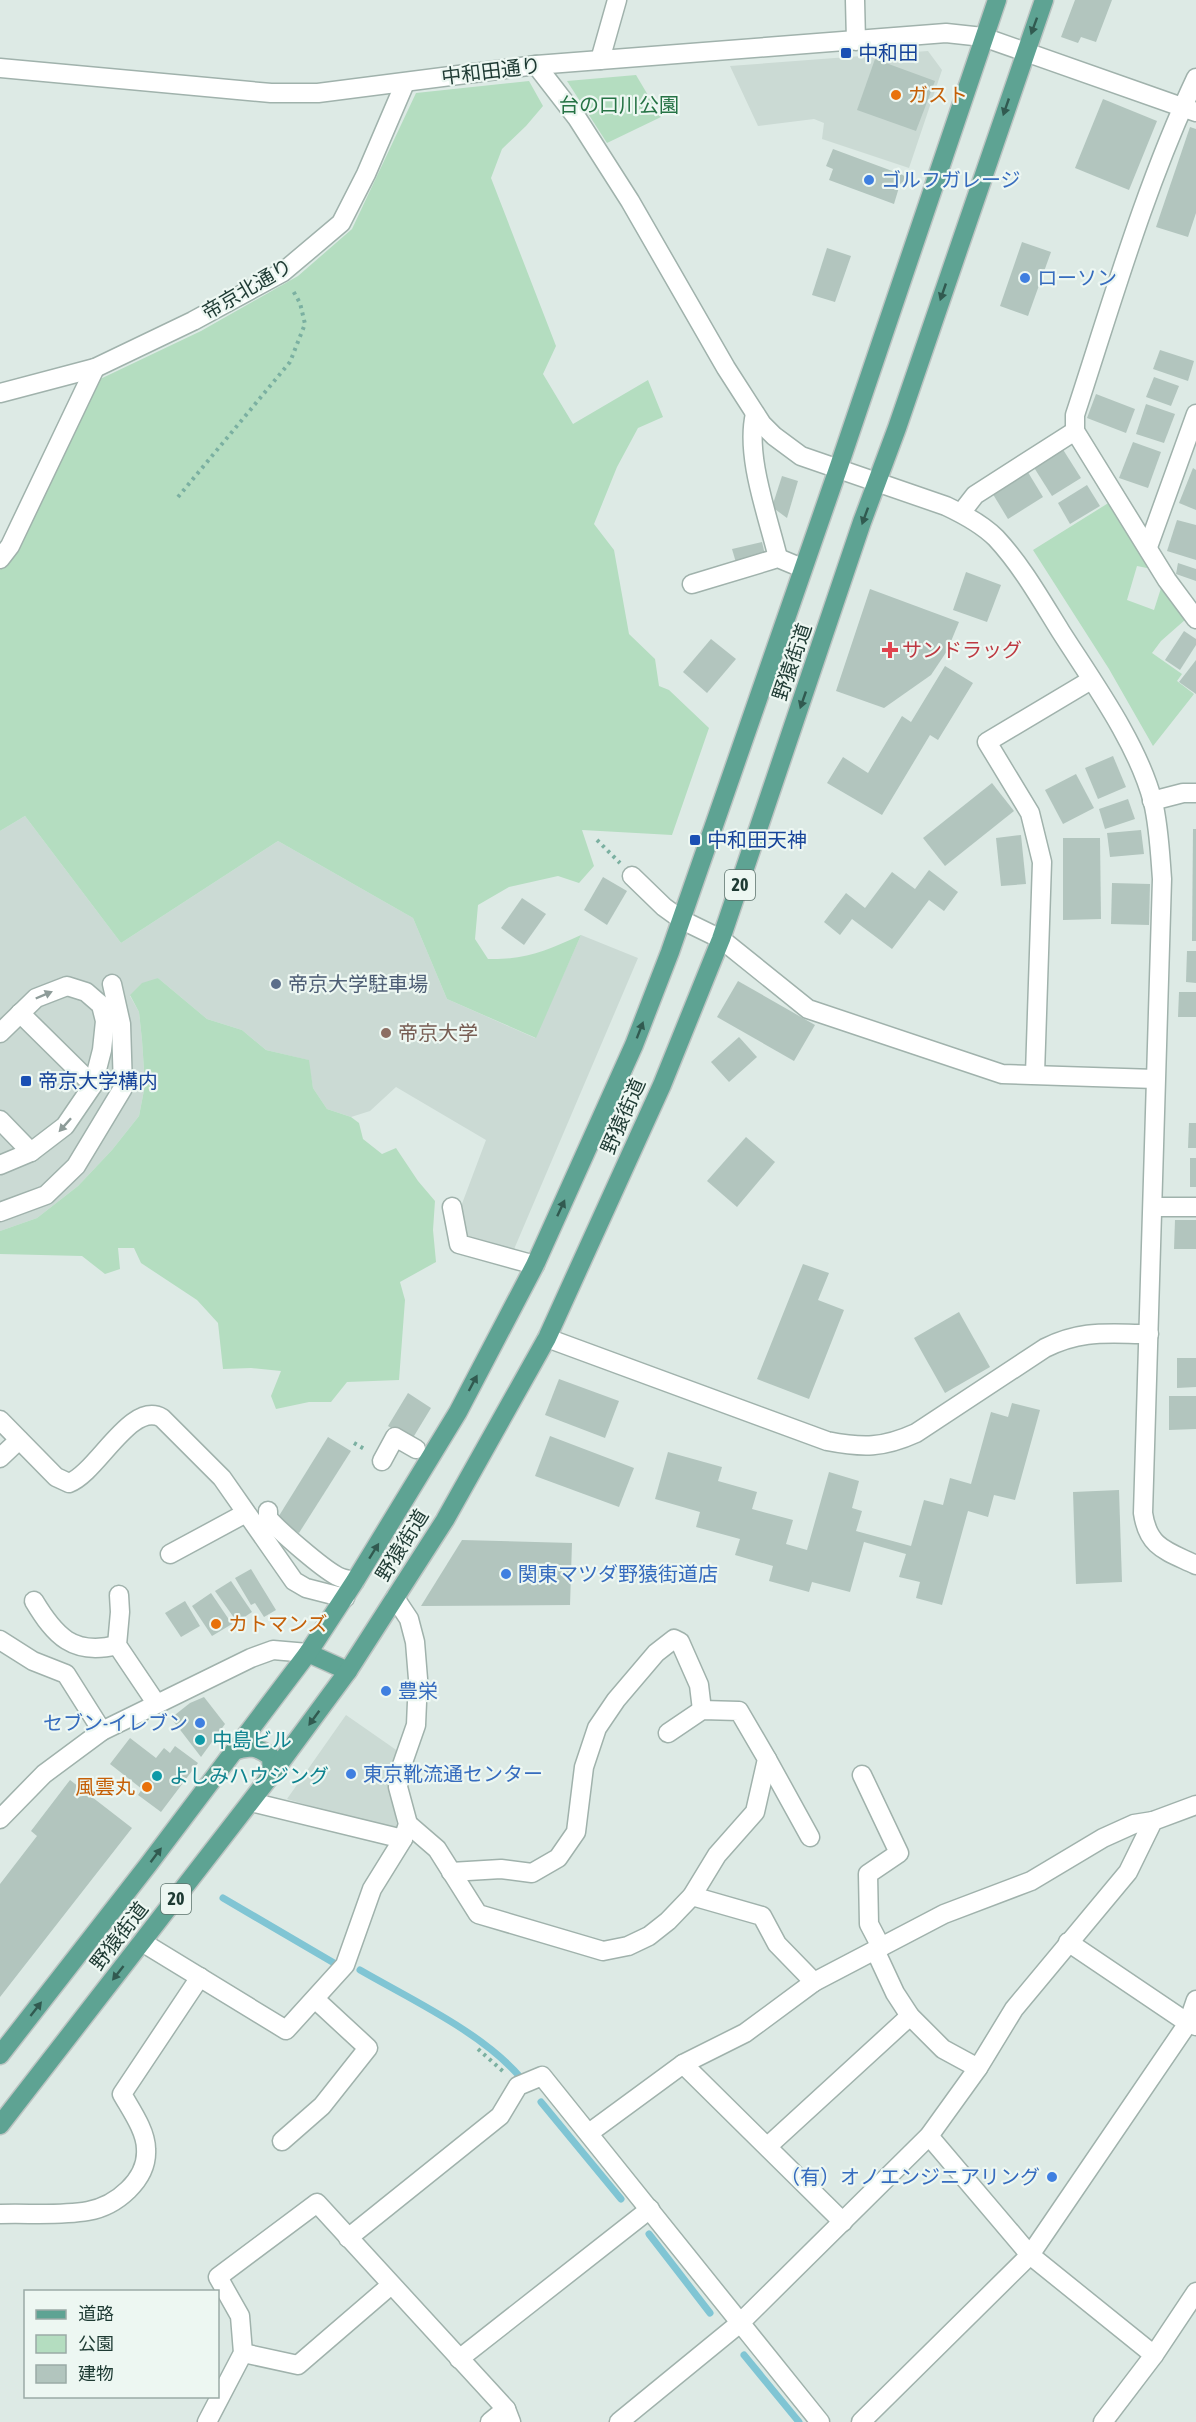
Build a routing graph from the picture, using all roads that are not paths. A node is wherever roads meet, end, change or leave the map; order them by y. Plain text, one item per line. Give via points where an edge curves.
1 (617, 0) edge
2 (855, 0) edge
3 (997, 0) edge
4 (1044, 0) edge
5 (983, 37) junction
6 (856, 41) junction
7 (1025, 52) junction
8 (600, 60) junction
9 (536, 65) junction
10 (0, 68) edge
11 (1196, 78) edge
12 (405, 83) junction
13 (1189, 110) edge
14 (95, 368) junction
15 (0, 393) edge
16 (755, 414) junction
17 (1196, 414) edge
18 (1075, 430) junction
19 (838, 469) junction
20 (877, 482) junction
21 (961, 513) junction
22 (1148, 547) junction
23 (778, 558) junction
24 (0, 559) edge
25 (802, 568) junction
26 (692, 584) dead end
27 (1196, 619) edge
28 (1092, 680) junction
29 (1196, 793) edge
30 (1152, 801) junction
31 (626, 870) road end
32 (682, 920) junction
33 (721, 939) junction
34 (112, 984) dead end
35 (20, 1013) junction
36 (0, 1032) edge
37 (1035, 1074) junction
38 (1155, 1079) junction
39 (93, 1085) junction
40 (0, 1120) edge
41 (31, 1152) junction
42 (0, 1165) edge
43 (452, 1207) dead end
44 (1154, 1207) junction
45 (1196, 1208) edge
46 (0, 1212) edge
47 (535, 1265) junction
48 (1149, 1334) junction
49 (547, 1338) junction
50 (0, 1420) edge
51 (19, 1440) junction
52 (416, 1449) dead end
53 (0, 1458) edge
54 (382, 1461) dead end
55 (268, 1511) dead end
56 (246, 1512) junction
57 (170, 1554) dead end
58 (1196, 1565) edge
59 (355, 1581) junction
60 (119, 1595) dead end
61 (345, 1598) junction
62 (395, 1598) junction
63 (34, 1601) dead end
64 (0, 1640) edge
65 (117, 1645) junction
66 (308, 1653) junction
67 (348, 1671) junction
68 (156, 1703) junction
69 (702, 1710) junction
70 (102, 1731) junction
71 (668, 1733) dead end
72 (234, 1751) junction
73 (767, 1759) junction
74 (272, 1774) junction
75 (862, 1775) dead end
76 (251, 1802) junction
77 (1196, 1804) edge
78 (0, 1819) edge
79 (1153, 1821) junction
80 (405, 1832) junction
81 (810, 1837) dead end
82 (451, 1872) junction
83 (692, 1896) junction
84 (1068, 1941) junction
85 (142, 1942) junction
86 (878, 1949) junction
87 (200, 1977) junction
88 (814, 1982) junction
89 (315, 1999) junction
90 (1196, 2000) edge
91 (910, 2016) junction
92 (1192, 2025) edge
93 (0, 2055) edge
94 (683, 2064) junction
95 (978, 2068) junction
96 (0, 2125) edge
97 (589, 2133) junction
98 (929, 2136) junction
99 (282, 2141) dead end
100 (768, 2146) junction
101 (650, 2209) junction
102 (0, 2214) edge
103 (843, 2222) junction
104 (348, 2238) junction
105 (1030, 2255) junction
106 (391, 2285) junction
107 (1196, 2292) edge
108 (740, 2323) junction
109 (243, 2353) junction
110 (1154, 2355) junction
111 (459, 2359) junction
112 (508, 2416) edge
113 (207, 2422) edge
114 (490, 2422) edge
115 (619, 2422) edge
116 (820, 2422) edge
117 (861, 2422) edge
118 (1103, 2422) edge

1 - 8 street
2 - 6 street
3 - 5 main road, 野猿街道 / 20
4 -> 7 main road, 野猿街道 / 20
5 - 6 street, 中和田通り via 946,33
5 - 7 street, 中和田通り
5 - 19 main road, 野猿街道 / 20
6 - 8 street, 中和田通り
7 - 13 street, 中和田通り
7 -> 20 main road, 野猿街道 / 20
8 - 9 street, 中和田通り
9 - 12 street, 中和田通り
9 - 16 street via 577,118 630,201
10 - 12 street, 中和田通り via 271,93 318,93
11 - 13 street
12 - 14 street, 帝京北通り via 341,223 283,272
13 - 18 street via 1139,221 1075,416
14 - 15 street, 帝京北通り
14 - 24 street via 10,546
16 - 19 street via 774,436 801,456
16 - 23 street via 751,429 758,475
17 - 22 street
18 - 21 street via 975,495
18 - 22 street
19 - 20 street
19 - 25 main road, 野猿街道 / 20
20 - 21 street
20 -> 33 main road, 野猿街道 / 20
21 - 28 street via 995,537 1018,565
22 - 27 street
23 - 25 street
23 - 26 street
25 - 32 main road, 野猿街道 / 20
28 - 30 street via 1132,748
28 - 37 street via 987,742 1030,813 1042,862
29 - 30 street
30 - 38 street via 1162,879
31 - 32 street via 663,908
32 - 33 street
47 -> 32 main road, 野猿街道 / 20 via 634,1045
33 - 37 street via 808,1009 1002,1074
33 - 49 main road, 野猿街道 / 20 via 662,1085
34 - 46 street via 121,1024 123,1088 76,1166 46,1195
35 - 36 street
35 - 39 street
35 -> 39 street via 36,998 67,986 86,992 101,1005 105,1021
37 - 38 street
38 - 44 street
39 -> 41 street via 65,1126
40 - 41 street
41 - 42 street
43 - 47 street via 459,1244
44 - 45 street
44 - 48 street
59 -> 47 main road, 野猿街道 / 20 via 458,1412
48 - 49 street via 1082,1334 1064,1339 916,1433 874,1447 827,1441
48 - 58 street via 1145,1529 1159,1548
49 - 62 main road, 野猿街道 / 20 via 489,1445
50 - 51 street
51 - 53 street
51 - 56 street via 56,1477 69,1483 82,1476 141,1416 156,1414 211,1466
52 - 54 street via 395,1437
55 - 59 street via 274,1526 306,1552 338,1576
56 - 57 street
56 - 61 street via 294,1581
59 - 61 main road, 野猿街道 / 20
60 - 65 street
61 - 66 main road, 野猿街道 / 20
62 - 67 main road, 野猿街道 / 20
62 - 80 street via 409,1619 418,1679 416,1725 398,1786
63 - 65 street via 48,1626 74,1644 87,1649
64 - 70 street via 33,1661 66,1674
65 - 68 street
66 - 67 main road
66 - 68 street via 273,1650
66 - 72 main road, 野猿街道 / 20
67 -> 74 main road, 野猿街道 / 20
68 - 70 street
69 - 71 street
69 - 73 street via 739,1711
69 - 82 street via 699,1685 680,1642 674,1639 656,1653 597,1728 584,1767 576,1832 558,1858 532,1873 501,1869
70 - 78 street via 44,1774
72 - 74 main road via 252,1747 262,1750 271,1757
93 -> 72 main road, 野猿街道 / 20
73 - 81 street
73 - 83 street via 756,1812 717,1855
74 - 76 main road, 野猿街道 / 20
75 - 86 street via 899,1853 868,1874 869,1924
76 - 80 street
76 - 85 main road, 野猿街道 / 20
77 - 79 street
79 - 84 street via 1128,1872
79 - 86 street via 1134,1824 1103,1838 1031,1881 944,1914
80 - 82 street via 437,1849
80 - 89 street via 372,1889 345,1965
82 - 83 street via 478,1914 603,1951 650,1936
83 - 88 street via 762,1916 777,1944
84 - 92 street
84 - 95 street via 1014,2009
85 - 87 street
85 -> 96 main road, 野猿街道 / 20
86 - 88 street
86 - 91 street via 895,1993
87 - 89 street via 286,2030
87 - 102 street via 122,2094 147,2148 145,2163 123,2196 89,2211
88 - 94 street via 745,2033
89 - 99 street via 368,2048 322,2106
90 - 92 street
91 - 95 street via 943,2049
91 - 100 street
92 - 105 street
94 - 97 street
94 - 100 street
95 - 98 street
97 - 101 street
97 - 104 street via 542,2076 518,2086 500,2116
98 - 103 street
98 - 105 street
100 - 103 street
101 - 108 street
101 - 111 street
103 - 108 street
104 - 106 street
104 - 109 street via 317,2203 218,2277 240,2316
105 - 110 street
105 - 117 street
106 - 109 street via 298,2365
106 - 111 street
107 - 110 street
108 - 115 street
108 - 116 street
109 - 113 street
110 - 118 street
111 - 112 street
112 - 114 street

